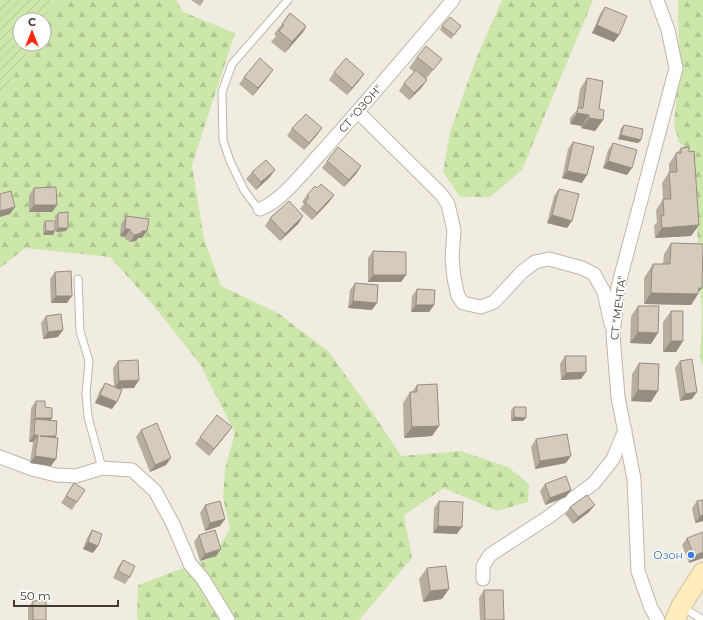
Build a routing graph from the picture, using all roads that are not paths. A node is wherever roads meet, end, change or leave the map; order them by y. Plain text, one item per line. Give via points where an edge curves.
1 (288, 0) edge
2 (453, 0) edge
3 (657, 0) edge
4 (358, 112) junction
5 (260, 209) joint
6 (78, 279) dead end
7 (613, 335) junction
8 (625, 430) junction
9 (0, 456) edge
10 (102, 468) junction
11 (703, 572) edge
12 (483, 579) dead end
13 (678, 613) edge
14 (228, 620) edge
15 (658, 620) edge
16 (703, 620) edge

1 - 5 lane via 232,64 222,92 223,140 244,190
2 - 4 street, СТ "ОЗОН"
3 - 7 street, СТ "МЕЧТА" via 668,30 676,68 618,287
4 - 5 street, СТ "ОЗОН" via 278,198
4 - 7 street via 448,204 454,231 454,278 458,296 463,303 481,307 494,302 522,272 535,262 549,259 594,274 604,292
6 - 10 lane via 80,331 89,361 86,394 88,417
7 - 8 street, СТ "МЕЧТА" via 617,385
8 - 12 street via 613,459 594,483 547,518 490,555 483,566
8 - 15 street, СТ "МЕЧТА" via 634,479 638,571
9 - 10 street via 32,469 56,475 76,476
10 - 14 street via 132,470 155,491 190,564 203,579
11 - 13 street
13 - 16 lane

